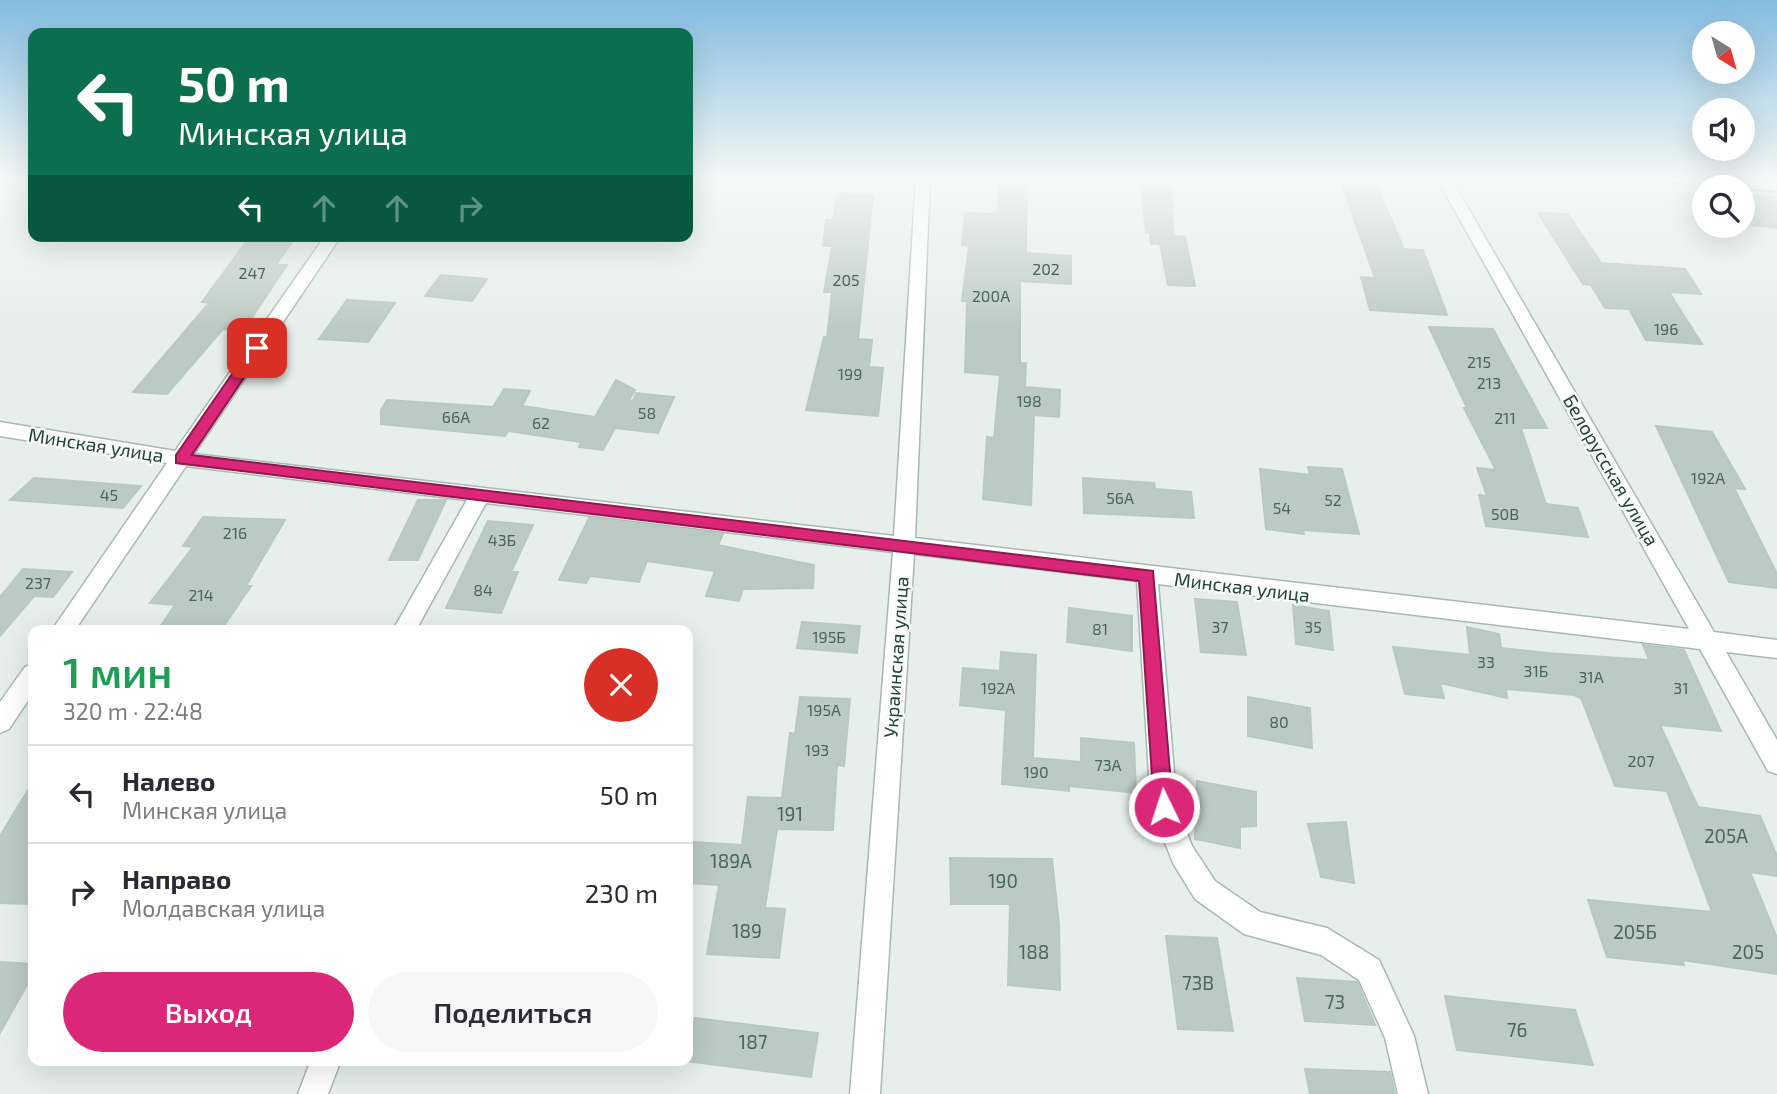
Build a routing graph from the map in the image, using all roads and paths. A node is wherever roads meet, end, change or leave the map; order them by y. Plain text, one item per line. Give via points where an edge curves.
1 (920, 228) edge
2 (1472, 228) edge
3 (328, 242) edge
4 (0, 429) edge
5 (182, 459) junction
6 (480, 495) junction
7 (904, 546) junction
8 (1147, 576) junction
9 (66, 625) edge
10 (407, 625) edge
11 (1710, 643) junction
12 (1777, 649) edge
13 (28, 681) edge
14 (0, 722) edge
15 (1777, 763) edge
16 (324, 1066) edge
17 (313, 1094) edge
18 (865, 1094) edge
19 (1413, 1094) edge

1 - 7 street, Украинская улица
2 - 11 street, Белорусская улица
3 - 5 street
4 - 5 street, Минская улица
5 - 6 street, Минская улица
5 - 9 street
6 - 7 street, Минская улица
6 - 10 street
7 - 8 street, Минская улица
7 - 18 street, Украинская улица
8 - 11 street, Минская улица
8 - 19 street via 1164,807 1182,854 1205,890 1254,924 1327,942 1369,970 1399,1036
11 - 12 street, Минская улица
11 - 15 street, Белорусская улица
13 - 14 street
16 - 17 street

